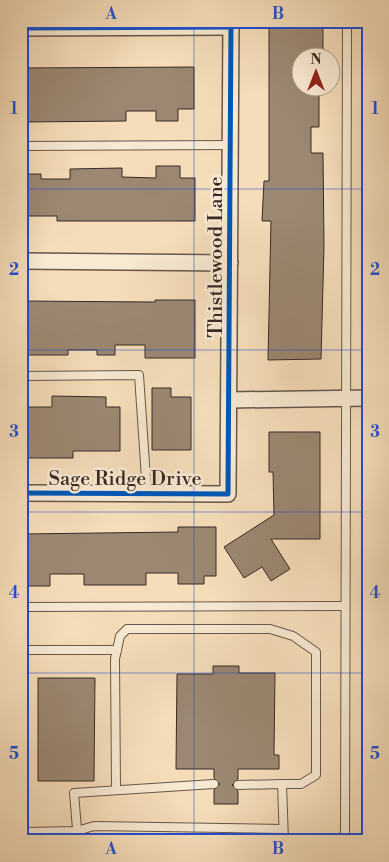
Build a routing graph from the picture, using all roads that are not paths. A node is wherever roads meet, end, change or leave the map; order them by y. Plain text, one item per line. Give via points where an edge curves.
1 (347, 21) edge
2 (231, 24) edge
3 (21, 28) edge
4 (231, 144) junction
5 (21, 146) edge
6 (21, 261) edge
7 (230, 263) junction
8 (21, 376) edge
9 (346, 398) junction
10 (368, 398) edge
11 (229, 400) junction
12 (21, 493) edge
13 (147, 493) junction
14 (228, 494) joint
15 (345, 606) junction
16 (21, 607) edge
17 (21, 650) edge
18 (117, 650) junction
19 (214, 784) dead end
20 (282, 784) junction
21 (238, 785) dead end
22 (116, 790) junction
23 (283, 829) junction
24 (77, 831) junction
25 (21, 832) edge
26 (78, 841) edge
27 (284, 841) edge
28 (345, 841) edge

1 - 9 lane
2 - 3 street
2 - 4 street, Thistlewood Lane
4 - 5 lane
4 - 7 street, Thistlewood Lane
6 - 7 street
7 - 11 street, Thistlewood Lane
8 - 13 lane via 139,375
9 - 10 street
9 - 11 street
9 - 15 lane
11 - 14 street, Thistlewood Lane
12 - 13 street, Sage Ridge Drive
13 - 14 street, Sage Ridge Drive
15 - 16 lane
15 - 28 lane
17 - 18 lane
18 - 20 lane via 120,636 127,629 270,629 293,636 316,652 316,775 301,784
18 - 22 lane
19 - 22 lane
20 - 21 lane
20 - 23 lane
22 - 24 lane via 74,793
23 - 24 lane via 94,826
23 - 27 lane
24 - 25 lane
24 - 26 lane

